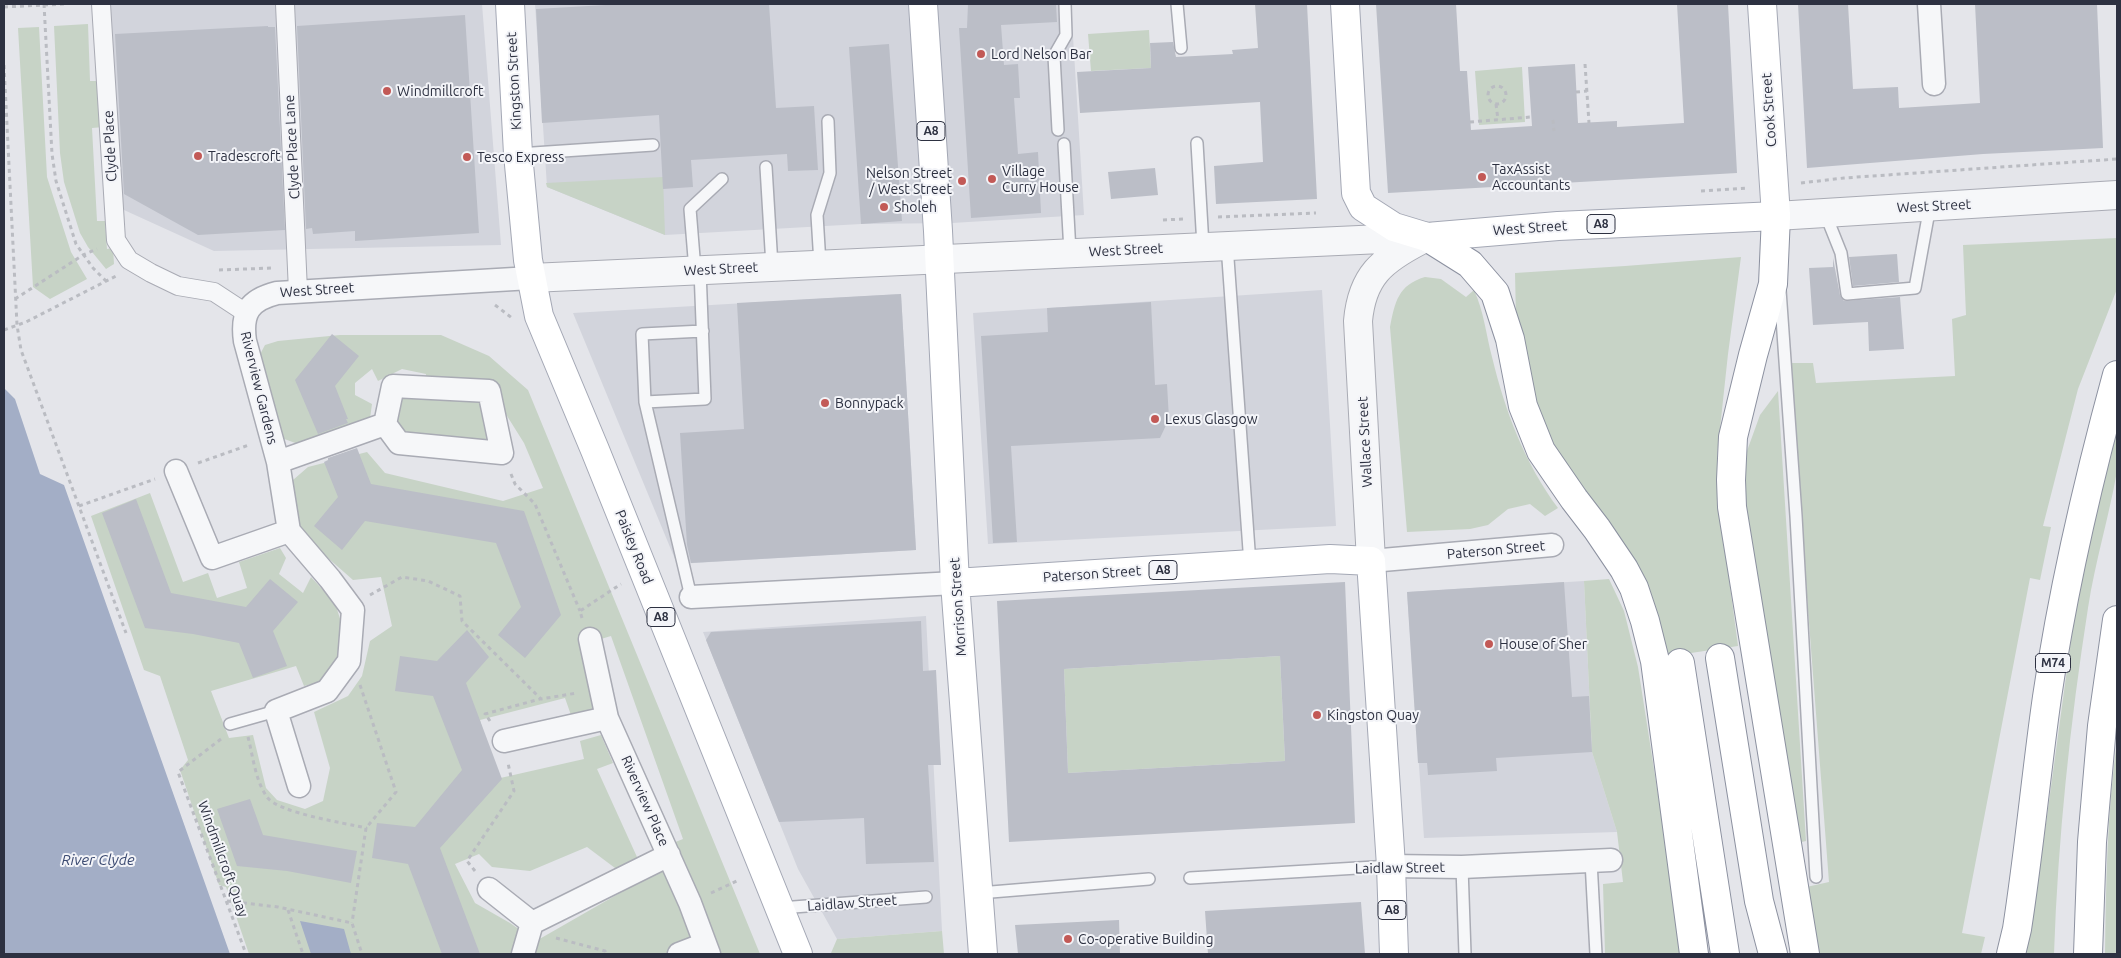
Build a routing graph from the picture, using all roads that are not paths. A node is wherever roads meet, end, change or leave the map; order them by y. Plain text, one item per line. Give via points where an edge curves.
1 (101, 4) edge
2 (285, 4) edge
3 (510, 4) edge
4 (923, 4) edge
5 (1065, 4) edge
6 (1177, 4) edge
7 (1345, 4) edge
8 (1762, 4) edge
9 (1929, 4) edge
10 (1181, 48) dead end
11 (1934, 84) dead end
12 (828, 122) dead end
13 (1058, 130) dead end
14 (1197, 143) dead end
15 (1064, 144) dead end
16 (653, 145) dead end
17 (518, 154) junction
18 (766, 167) dead end
19 (722, 179) dead end
20 (2117, 195) edge
21 (1930, 206) junction
22 (1825, 213) junction
23 (1776, 216) junction
24 (1426, 237) junction
25 (1215, 245) junction
26 (1070, 252) junction
27 (939, 259) junction
28 (820, 264) junction
29 (772, 266) junction
30 (698, 270) junction
31 (531, 278) junction
32 (298, 291) junction
33 (246, 313) junction
34 (703, 331) junction
35 (2117, 375) edge
36 (645, 402) junction
37 (385, 424) junction
38 (278, 462) junction
39 (176, 471) dead end
40 (289, 532) junction
41 (1552, 545) dead end
42 (1371, 561) junction
43 (1250, 564) junction
44 (956, 583) junction
45 (691, 597) joint
46 (2117, 620) edge
47 (590, 639) road end
48 (1720, 658) dead end
49 (1680, 663) dead end
50 (276, 711) junction
51 (607, 718) junction
52 (228, 729) road end
53 (504, 741) road end
54 (299, 786) dead end
55 (669, 855) junction
56 (1601, 860) joint
57 (1391, 866) junction
58 (1462, 867) junction
59 (1816, 877) dead end
60 (1190, 878) dead end
61 (1149, 879) dead end
62 (489, 888) road end
63 (979, 893) junction
64 (926, 897) dead end
65 (779, 908) junction
66 (531, 927) junction
67 (707, 949) edge
68 (523, 954) edge
69 (679, 954) edge
70 (798, 954) edge
71 (983, 954) edge
72 (1394, 954) edge
73 (1465, 954) edge
74 (1596, 954) edge
75 (1694, 954) edge
76 (1725, 954) edge
77 (1772, 954) edge
78 (1806, 954) edge
79 (2011, 954) edge
80 (2088, 954) edge

1 - 33 street, Clyde Place via 116,240 130,260 150,273 178,286 214,292
2 - 32 street, Clyde Place Lane
3 - 17 main road, Kingston Street / A8
4 - 27 main road, A8
5 - 13 lane via 1066,34 1054,56
6 - 10 lane
7 - 24 main road, A8 via 1356,193 1363,207 1394,227
8 - 23 main road, Cook Street
9 - 11 street
12 - 28 lane via 830,173 817,215
14 - 25 lane
15 - 26 lane
16 - 17 lane
17 - 31 main road, Kingston Street / A8
18 - 29 lane
19 - 30 lane via 690,209
20 - 21 street, West Street
21 - 22 street, West Street
21 - 22 lane via 1915,288 1847,294 1841,253
22 - 23 street, West Street
23 - 24 main road, West Street / A8 via 1558,226
23 - 59 lane
23 - 78 main road, Cook Street via 1773,284 1733,437 1732,508
24 - 25 street, West Street
24 - 42 street, Wallace Street via 1379,266 1365,286 1359,304
24 - 75 main road via 1470,264 1495,293 1510,339 1523,406 1541,451 1597,529 1634,588 1655,661
25 - 26 street, West Street
25 - 43 lane
26 - 27 street, West Street
27 - 28 street, West Street
27 - 44 main road, Morrison Street / A8
28 - 29 street, West Street
29 - 30 street, West Street
30 - 31 street, West Street
30 - 34 lane
31 - 32 street, West Street
31 - 65 main road, Paisley Road / A8 via 539,316
32 - 33 street, West Street via 266,296 251,305
33 - 38 street, Riverview Gardens via 245,341
34 - 36 lane via 705,399
34 - 36 lane via 642,334
35 - 79 main road, M74 via 2090,475 2064,595
36 - 45 lane
37 - 37 street via 399,443 502,453 489,391 393,386
37 - 38 street, Riverview Gardens
38 - 40 street, Riverview Gardens
39 - 40 street via 212,558
40 - 50 street via 353,610 349,661 344,669 327,691
41 - 42 street, Paterson Street
42 - 43 main road, Paterson Street / A8 via 1330,559
42 - 57 main road, Wallace Street / A8
43 - 44 main road, Paterson Street / A8
44 - 45 street, Paterson Street
44 - 63 main road, Morrison Street / A8
46 - 80 main road via 2102,726 2092,842
47 - 51 street, Riverview Place
48 - 77 main road via 1759,901
49 - 76 main road
50 - 52 lane
50 - 54 street
51 - 53 street
51 - 55 street, Riverview Place
55 - 66 street, Riverview Place
55 - 67 street
56 - 58 street, Laidlaw Street
56 - 74 lane
57 - 58 street, Laidlaw Street
57 - 60 lane, Laidlaw Street
57 - 72 main road, Wallace Street / A8
58 - 73 lane
61 - 63 lane
62 - 66 street
63 - 71 main road, Morrison Street / A8
64 - 65 lane, Laidlaw Street
65 - 70 main road, Paisley Road / A8
66 - 68 street
67 - 69 street

